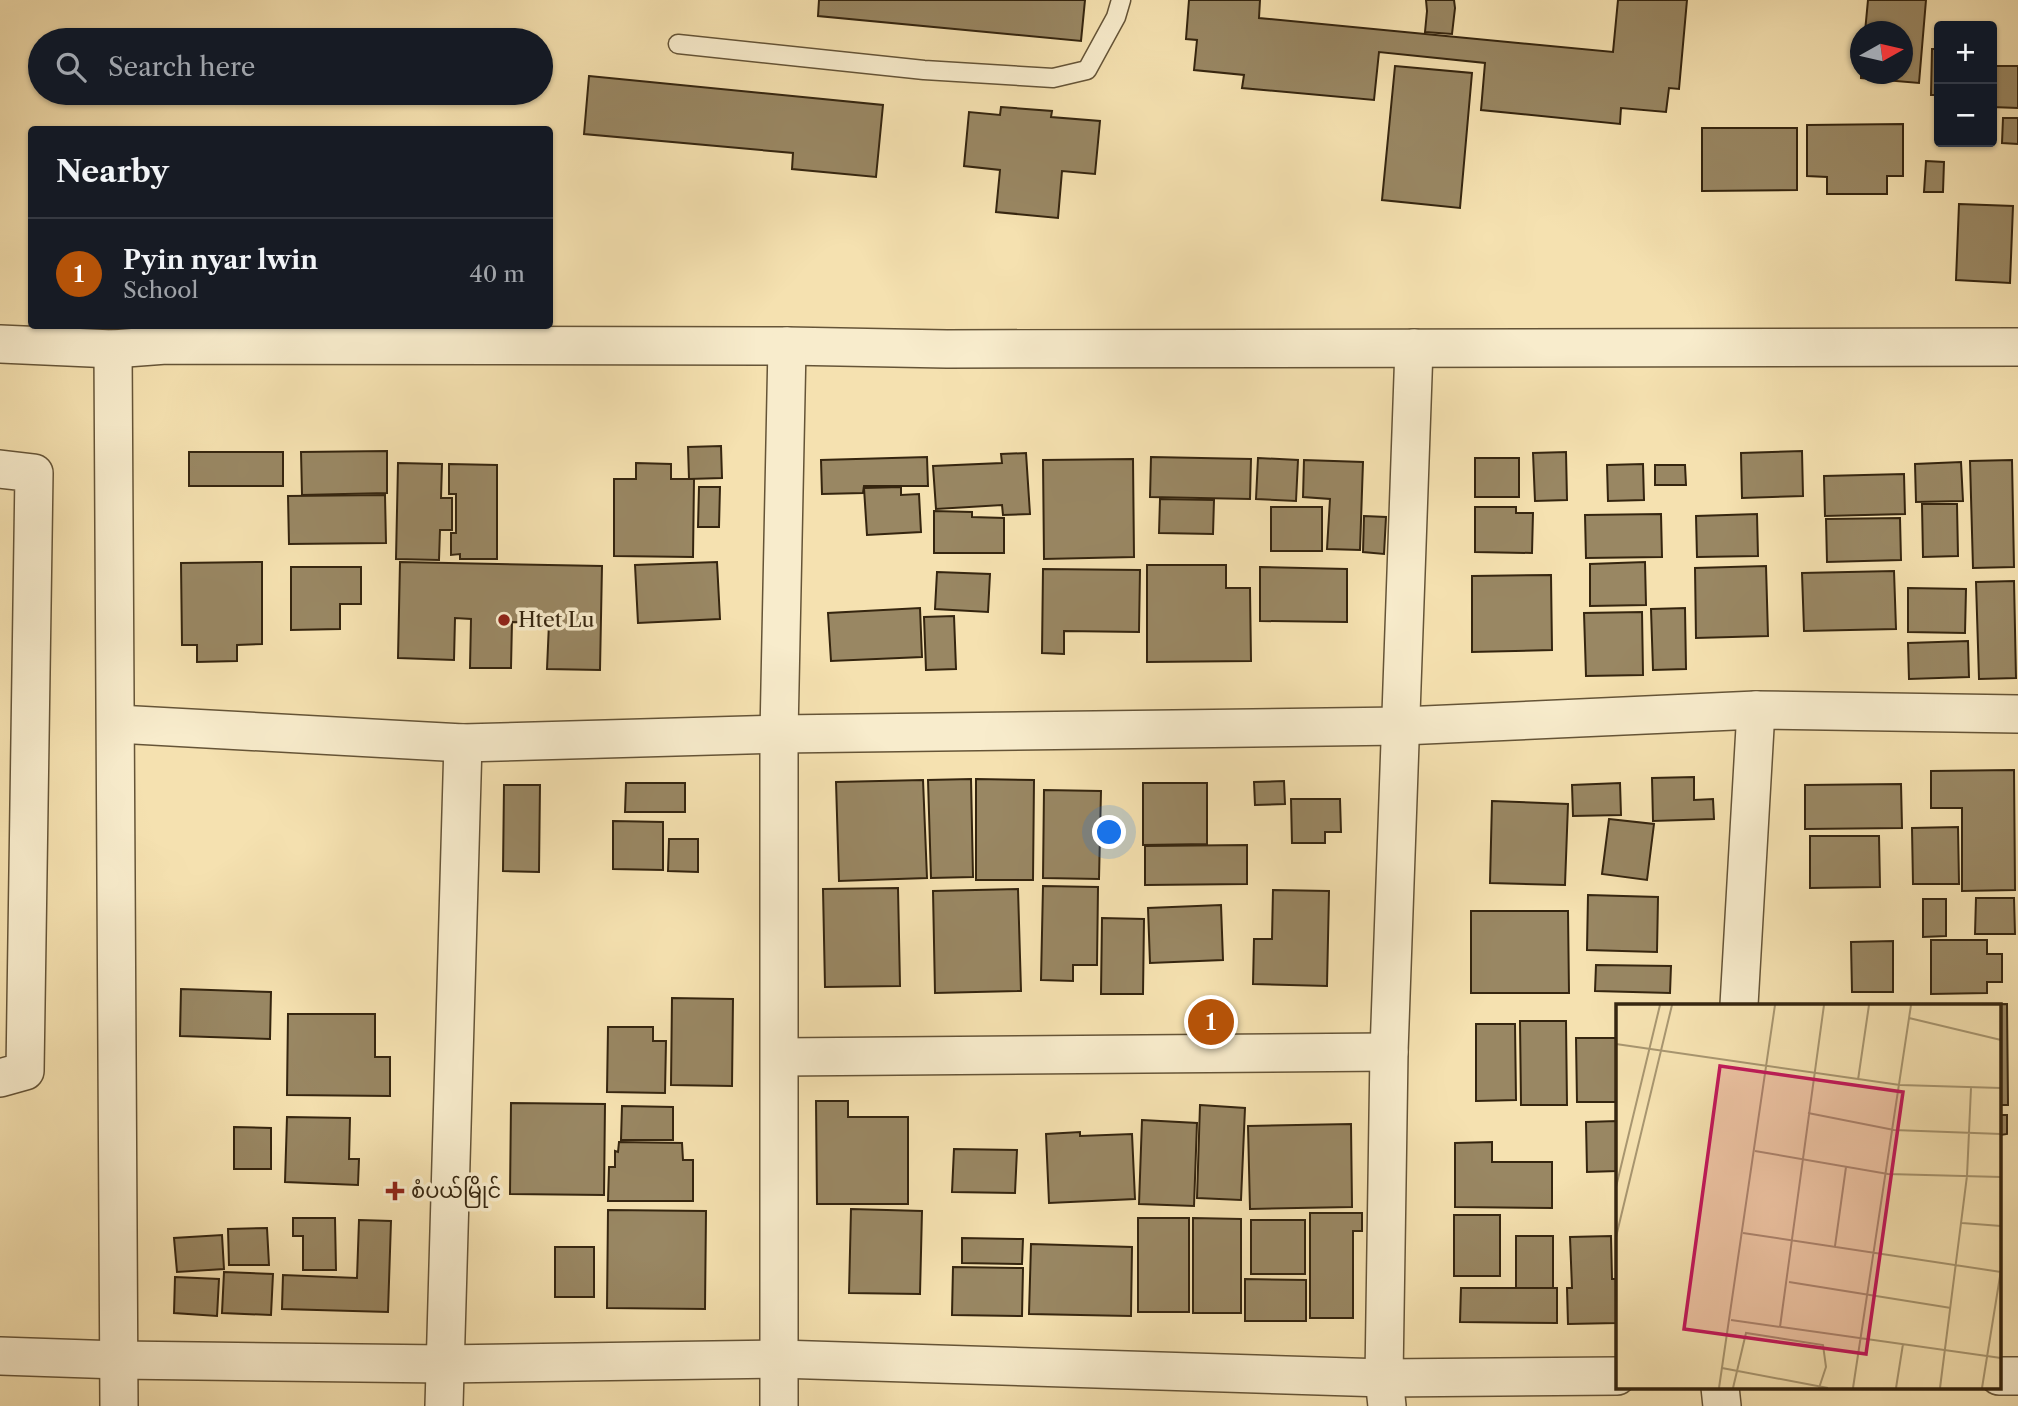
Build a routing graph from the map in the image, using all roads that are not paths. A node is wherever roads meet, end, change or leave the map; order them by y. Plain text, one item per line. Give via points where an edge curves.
1 (1121, 0) edge
2 (678, 44) dead end
3 (0, 344) edge
4 (787, 346) junction
5 (2018, 347) edge
6 (1414, 348) junction
7 (113, 349) junction
8 (0, 469) edge
9 (1756, 710) junction
10 (2018, 714) edge
11 (117, 724) junction
12 (1402, 726) junction
13 (779, 734) junction
14 (463, 743) junction
15 (1739, 1004) edge
16 (1389, 1052) junction
17 (780, 1058) junction
18 (0, 1078) edge
19 (0, 1356) edge
20 (779, 1359) junction
21 (120, 1360) junction
22 (444, 1364) junction
23 (1616, 1376) edge
24 (2000, 1376) edge
25 (2018, 1376) edge
26 (1720, 1388) edge
27 (1386, 1392) edge
28 (119, 1406) edge
29 (444, 1406) edge
30 (779, 1406) edge
31 (1722, 1406) edge

1 - 2 lane via 1087,70 1053,78 924,70
3 - 7 street
4 - 6 street
4 - 7 street via 166,345
4 - 13 street
5 - 6 street
6 - 12 street
7 - 11 street
8 - 18 street via 34,474 25,1071
9 - 10 street
9 - 12 street
9 - 15 street
11 - 14 street
11 - 21 street
12 - 13 street
12 - 16 street
13 - 14 street
13 - 17 street
14 - 22 street
16 - 17 street
16 - 27 street
17 - 20 street
19 - 21 street
20 - 22 street
20 - 27 street
20 - 30 street
21 - 22 street
21 - 28 street
22 - 29 street
23 - 27 street
24 - 25 street
26 - 31 street

